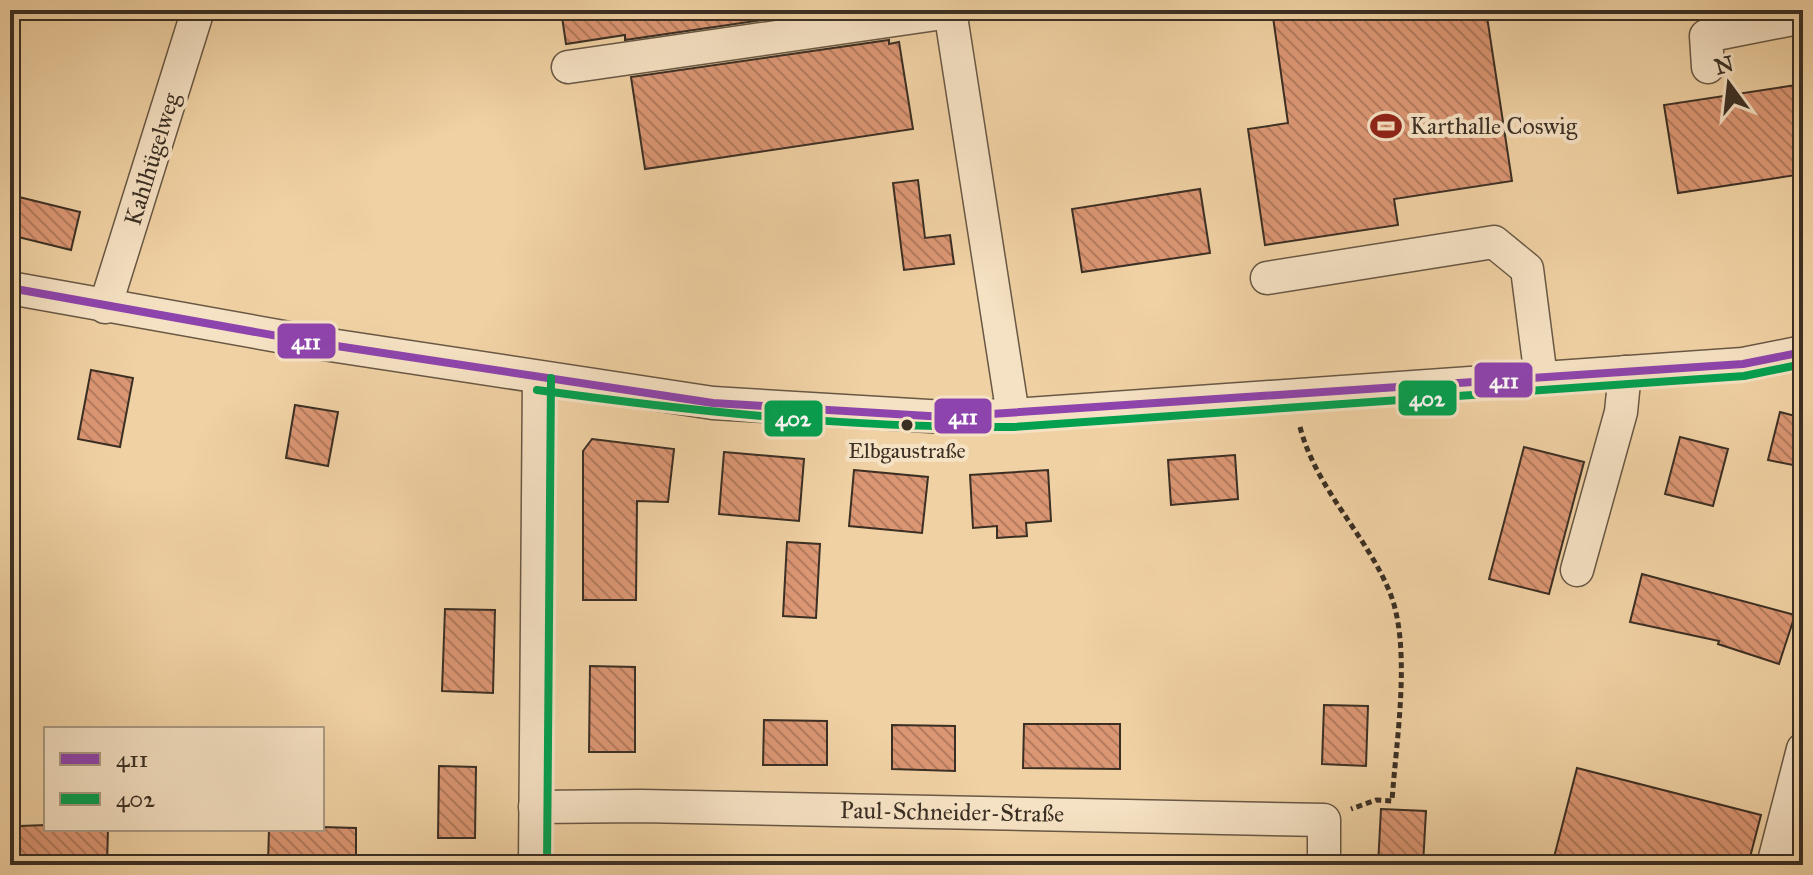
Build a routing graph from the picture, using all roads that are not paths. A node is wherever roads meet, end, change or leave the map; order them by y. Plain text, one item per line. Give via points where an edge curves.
1 (198, 10) edge
2 (950, 11) edge
3 (1803, 17) edge
4 (568, 67) dead end
5 (1708, 67) dead end
6 (1267, 278) dead end
7 (10, 288) edge
8 (105, 307) junction
9 (1803, 352) edge
10 (1625, 372) junction
11 (539, 378) junction
12 (1541, 378) junction
13 (1013, 415) junction
14 (1577, 570) dead end
15 (1803, 749) edge
16 (535, 807) junction
17 (535, 865) edge
18 (1324, 865) edge
19 (1773, 865) edge

1 - 8 street, Kahlhügelweg
2 - 4 street
2 - 13 street
3 - 5 street via 1706,36
6 - 12 street via 1494,242 1527,269
7 - 8 street
8 - 11 street
9 - 10 street via 1743,364
10 - 12 street
10 - 14 street via 1621,412
11 - 13 street via 713,403 945,417
11 - 16 street
12 - 13 street
15 - 19 street
16 - 17 street
16 - 18 street, Paul-Schneider-Straße via 1324,820

